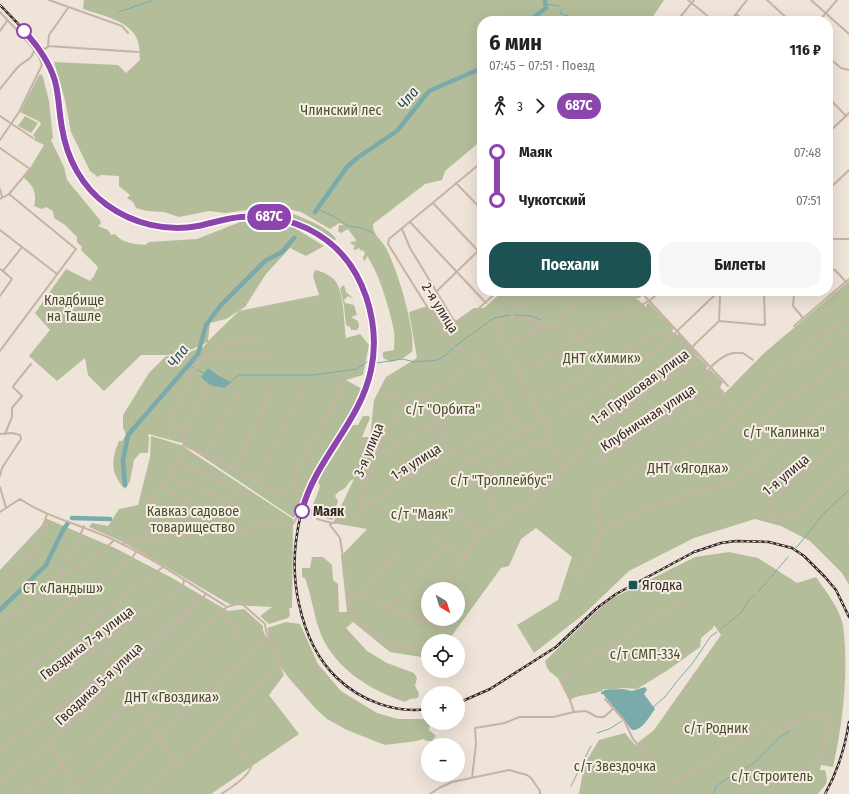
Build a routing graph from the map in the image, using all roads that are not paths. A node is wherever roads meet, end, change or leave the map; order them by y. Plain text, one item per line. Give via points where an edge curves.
1 (49, 0) edge
2 (688, 0) edge
3 (694, 0) edge
4 (747, 0) edge
5 (767, 0) edge
6 (811, 0) edge
7 (837, 0) edge
8 (692, 3) junction
9 (68, 8) junction
10 (0, 12) edge
11 (826, 13) junction
12 (736, 14) joint
13 (681, 16) edge
14 (708, 16) edge
15 (739, 16) edge
16 (785, 16) edge
17 (823, 16) edge
18 (829, 16) edge
19 (833, 19) edge
20 (7, 21) junction
21 (0, 31) edge
22 (128, 33) dead end
23 (849, 34) edge
24 (48, 46) junction
25 (34, 50) junction
26 (138, 52) dead end
27 (833, 61) edge
28 (849, 70) edge
29 (0, 88) edge
30 (833, 102) edge
31 (849, 113) edge
32 (0, 116) edge
33 (846, 116) junction
34 (12, 124) junction
35 (833, 128) edge
36 (33, 138) dead end
37 (0, 140) edge
38 (0, 148) edge
39 (477, 167) edge
40 (849, 170) edge
41 (456, 183) junction
42 (833, 185) edge
43 (0, 189) edge
44 (10, 194) junction
45 (1, 198) edge
46 (433, 203) junction
47 (477, 205) edge
48 (410, 222) junction
49 (402, 229) junction
50 (0, 230) edge
51 (833, 239) edge
52 (849, 239) edge
53 (22, 247) junction
54 (477, 249) edge
55 (477, 251) edge
56 (833, 269) edge
57 (1, 270) edge
58 (457, 271) junction
59 (57, 274) junction
60 (849, 279) edge
61 (846, 282) junction
62 (437, 291) junction
63 (477, 293) edge
64 (833, 293) edge
65 (0, 296) edge
66 (480, 296) edge
67 (493, 296) edge
68 (534, 296) edge
69 (587, 296) edge
70 (644, 296) edge
71 (655, 296) edge
72 (714, 296) edge
73 (720, 296) edge
74 (764, 296) edge
75 (794, 296) edge
76 (829, 296) edge
77 (649, 301) junction
78 (486, 303) junction
79 (560, 317) dead end
80 (849, 317) edge
81 (513, 318) junction
82 (803, 318) junction
83 (719, 321) junction
84 (541, 324) junction
85 (794, 326) dead end
86 (677, 331) junction
87 (673, 336) junction
88 (263, 338) dead end
89 (578, 338) junction
90 (849, 338) edge
91 (505, 346) junction
92 (692, 347) junction
93 (0, 351) edge
94 (276, 353) dead end
95 (218, 356) junction
96 (700, 356) junction
97 (849, 359) edge
98 (753, 360) dead end
99 (484, 361) junction
100 (31, 364) dead end
101 (711, 367) junction
102 (792, 368) dead end
103 (520, 375) junction
104 (198, 384) dead end
105 (243, 384) dead end
106 (274, 386) dead end
107 (341, 386) dead end
108 (728, 386) dead end
109 (305, 387) dead end
110 (498, 388) junction
111 (714, 388) junction
112 (849, 392) edge
113 (379, 393) dead end
114 (424, 394) junction
115 (725, 396) junction
116 (406, 401) junction
117 (535, 404) junction
118 (740, 412) junction
119 (512, 418) junction
120 (542, 421) junction
121 (680, 422) dead end
122 (762, 422) dead end
123 (438, 423) junction
124 (521, 432) junction
125 (184, 433) junction
126 (0, 434) edge
127 (5, 434) junction
128 (849, 436) edge
129 (546, 438) junction
130 (183, 445) junction
131 (522, 451) junction
132 (452, 452) junction
133 (206, 455) junction
134 (377, 456) junction
135 (176, 462) junction
136 (593, 465) dead end
137 (849, 467) edge
138 (234, 468) junction
139 (566, 470) junction
140 (0, 476) edge
141 (169, 476) junction
142 (446, 476) dead end
143 (257, 481) junction
144 (294, 486) junction
145 (0, 487) edge
146 (160, 488) junction
147 (545, 489) junction
148 (253, 497) dead end
149 (151, 501) junction
150 (238, 507) dead end
151 (6, 508) junction
152 (360, 510) junction
153 (451, 510) dead end
154 (0, 512) edge
155 (47, 514) junction
156 (226, 518) dead end
157 (317, 518) dead end
158 (193, 520) dead end
159 (502, 520) junction
160 (332, 523) junction
161 (84, 526) junction
162 (849, 528) edge
163 (600, 530) junction
164 (480, 533) junction
165 (146, 536) junction
166 (434, 536) dead end
167 (849, 538) edge
168 (114, 540) junction
169 (122, 544) junction
170 (447, 546) junction
171 (402, 549) dead end
172 (136, 552) junction
173 (466, 558) junction
174 (163, 567) junction
175 (64, 577) junction
176 (184, 580) junction
177 (447, 582) edge
178 (577, 582) dead end
179 (0, 588) edge
180 (349, 593) junction
181 (206, 594) junction
182 (360, 594) junction
183 (691, 596) dead end
184 (193, 607) junction
185 (227, 607) junction
186 (390, 607) junction
187 (421, 613) edge
188 (222, 614) junction
189 (417, 618) junction
190 (0, 625) edge
191 (450, 634) edge
192 (268, 636) junction
193 (102, 644) junction
194 (421, 651) edge
195 (0, 658) edge
196 (116, 666) junction
197 (122, 676) junction
198 (0, 689) edge
199 (135, 699) junction
200 (606, 699) dead end
201 (264, 708) dead end
202 (614, 708) junction
203 (574, 712) junction
204 (148, 720) junction
205 (0, 721) edge
206 (160, 738) junction
207 (50, 744) junction
208 (0, 751) edge
209 (61, 764) junction
210 (177, 764) junction
211 (472, 778) junction
212 (0, 782) edge
213 (73, 786) junction
214 (22, 794) edge
215 (64, 794) edge
216 (77, 794) edge
217 (100, 794) edge
218 (144, 794) edge
219 (221, 794) edge
220 (430, 794) edge
221 (540, 794) edge
222 (742, 794) edge

1 - 9 street
2 - 8 street
3 - 8 street
4 - 12 street
5 - 16 street
6 - 11 street
7 - 11 street
8 - 13 street
8 - 14 street
9 - 22 street via 122,26
9 - 24 street via 50,35
10 - 20 street
11 - 17 street
11 - 18 street
12 - 15 street
19 - 23 street
20 - 21 street
20 - 25 street
24 - 25 street via 44,49 38,45
24 - 26 street
25 - 29 street via 33,56 18,67
25 - 34 street via 42,61 41,70
27 - 28 street via 841,68
30 - 33 street
31 - 33 street
32 - 34 street
33 - 35 street
34 - 36 street
34 - 37 street
38 - 44 street via 30,169
39 - 41 street
40 - 42 street
41 - 46 street
41 - 47 street
43 - 45 street
44 - 45 street
44 - 59 street via 76,249
46 - 48 street
46 - 54 street
48 - 49 street
48 - 58 street
49 - 62 street via 410,248
49 - 99 street, 2-я улица via 388,239 388,244 451,344 480,356
50 - 53 street
51 - 52 street
53 - 57 street
53 - 59 street
55 - 58 street
56 - 61 street
57 - 65 street via 12,279
58 - 62 street
58 - 63 street
59 - 93 street
60 - 61 street
61 - 64 street
62 - 78 street, 2-я улица via 457,322 467,319
66 - 78 street
67 - 78 street, 2-я улица
68 - 81 street via 513,313
69 - 79 street
70 - 77 street
71 - 77 street
72 - 86 street
73 - 83 street
74 - 83 street via 765,325
75 - 82 street via 793,306
76 - 82 street
77 - 86 street
77 - 89 street
80 - 118 street via 800,348 785,361
81 - 84 street via 525,318
81 - 91 street via 495,326
82 - 85 street
83 - 92 street
84 - 89 street via 568,329
84 - 91 street
86 - 87 street
86 - 92 street
87 - 117 street via 657,332
87 - 120 street via 583,401
88 - 95 street via 227,342
89 - 103 street
90 - 102 street via 840,333
91 - 103 street
92 - 96 street
94 - 95 street
95 - 125 street via 204,356 168,419 167,423
96 - 101 street
96 - 139 street, 1-я Грушовая улица via 592,434
97 - 122 street via 771,411
98 - 101 street via 743,353 731,353
99 - 110 street
99 - 114 street via 476,363
100 - 127 street via 14,385 22,396 12,408 12,417
101 - 108 street
101 - 111 street via 706,374
103 - 117 street
104 - 125 street via 207,390
105 - 133 street
106 - 138 street
107 - 144 street via 298,468
109 - 143 street
110 - 119 street
110 - 123 street
111 - 115 street via 720,389
111 - 136 street, Клубничная улица
112 - 163 street via 768,452 737,480 725,486 692,491
113 - 116 street
114 - 116 street
114 - 123 street
115 - 118 street via 733,408
115 - 121 street
116 - 134 street, 3-я улица via 396,412
117 - 120 street
118 - 163 street via 687,452 672,459 647,465 595,494
119 - 124 street
119 - 132 street, 1-я улица
120 - 124 street
120 - 129 street via 550,434
123 - 132 street
123 - 134 street
124 - 142 street
125 - 130 street
126 - 127 street
127 - 140 street via 19,434 21,439 2,468
128 - 137 street, 1-я улица via 766,505 772,518 788,519
129 - 131 street
129 - 139 street
130 - 133 street
130 - 135 street
131 - 147 street
131 - 159 street via 477,476
132 - 152 street, 1-я улица
133 - 138 street
134 - 152 street, 3-я улица
135 - 141 street
135 - 148 street
138 - 143 street
139 - 147 street, 1-я Грушовая улица
141 - 146 street
141 - 150 street
143 - 144 street via 277,494
144 - 165 street via 301,498 294,524 280,522 227,532 220,529 155,539
145 - 151 street
146 - 149 street
146 - 156 street
147 - 159 street, 1-я Грушовая улица
149 - 158 street
149 - 165 street via 146,509 153,519 154,528
151 - 154 street
151 - 155 street via 20,500
152 - 160 street, 1-я улица via 344,522
153 - 164 street
155 - 161 street
155 - 179 street via 33,552
157 - 160 street
159 - 164 street, 1-я Грушовая улица
160 - 180 street via 331,528 340,538
161 - 168 street
161 - 175 street via 62,568
162 - 167 street
163 - 178 street
164 - 173 street
165 - 169 street
166 - 170 street
168 - 169 street
168 - 175 street
169 - 172 street
170 - 173 street
170 - 186 street
171 - 182 street
172 - 174 street
172 - 195 street via 132,558
173 - 177 street
174 - 176 street
174 - 198 street
175 - 190 street
176 - 181 street
176 - 193 street, Гвоздика 7-я улица via 183,585 175,592
180 - 182 street
180 - 194 street via 352,615 376,637 397,647
181 - 184 street, Гвоздика 5-я улица
181 - 185 street
182 - 186 street
183 - 203 street via 578,665 568,676 560,680
184 - 196 street
184 - 197 street, Гвоздика 5-я улица via 141,661
185 - 188 street
185 - 192 street via 239,602 243,604 265,624
186 - 189 street
187 - 189 street
188 - 199 street
188 - 204 street via 239,630
189 - 191 street via 452,631
192 - 206 street
192 - 210 street via 277,653 280,666
193 - 196 street
193 - 205 street, Гвоздика 7-я улица
196 - 197 street
196 - 208 street
197 - 199 street
197 - 207 street, Гвоздика 5-я улица
199 - 204 street
199 - 209 street
200 - 202 street
201 - 219 street via 233,738 251,762 250,771
202 - 203 street via 604,717 597,717 586,711
202 - 222 street via 624,720 633,739 650,758 668,786 768,724 773,733 817,713 828,715 824,751 818,766 805,768 778,783 749,788
203 - 211 street via 553,717 519,717 505,723 475,728
204 - 206 street
204 - 213 street
206 - 210 street
206 - 217 street
207 - 209 street
207 - 212 street, Гвоздика 5-я улица
209 - 213 street
209 - 214 street
210 - 218 street
211 - 220 street via 452,782
211 - 221 street via 504,770 516,771 531,778
213 - 215 street
213 - 216 street

